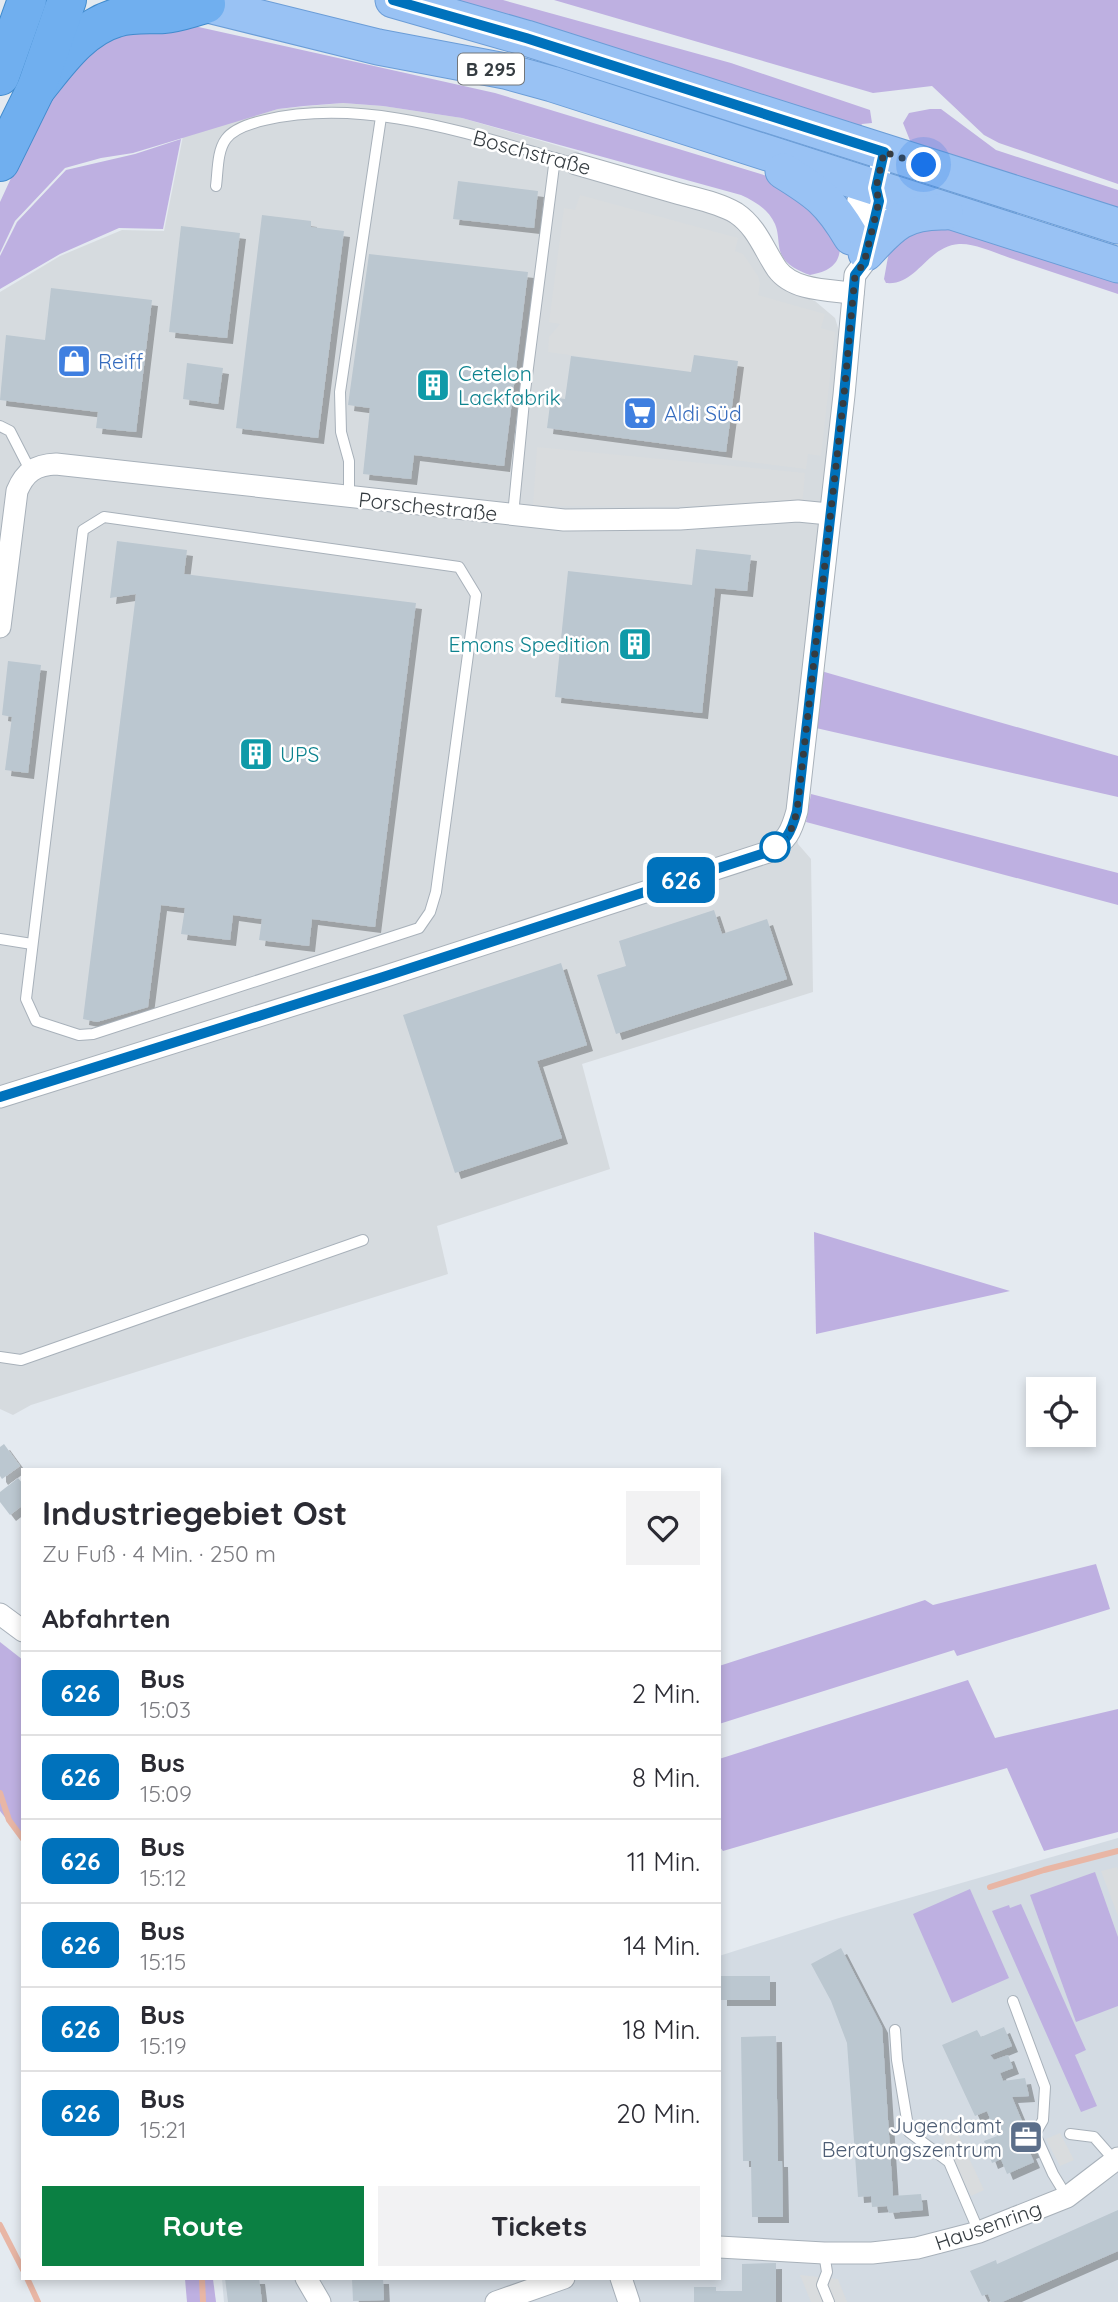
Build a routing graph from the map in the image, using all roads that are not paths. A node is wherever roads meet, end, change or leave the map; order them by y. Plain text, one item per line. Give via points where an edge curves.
1 (27, 0) edge
2 (67, 0) edge
3 (393, 0) edge
4 (197, 2) edge
5 (0, 9) edge
6 (4, 67) edge
7 (36, 89) junction
8 (382, 117) junction
9 (884, 152) junction
10 (770, 155) junction
11 (555, 158) junction
12 (0, 162) edge
13 (576, 164) joint
14 (216, 186) dead end
15 (876, 188) junction
16 (949, 212) junction
17 (1118, 226) edge
18 (856, 264) junction
19 (1118, 265) edge
20 (0, 426) edge
21 (30, 470) junction
22 (349, 497) junction
23 (829, 514) junction
24 (513, 515) junction
25 (0, 627) edge
26 (0, 939) edge
27 (33, 944) junction
28 (0, 1097) edge
29 (363, 1240) dead end
30 (0, 1357) edge
31 (0, 1615) edge
32 (21, 1630) edge
33 (1013, 2001) dead end
34 (895, 2030) dead end
35 (1070, 2134) dead end
36 (1117, 2160) edge
37 (1066, 2197) junction
38 (979, 2232) junction
39 (721, 2247) edge
40 (824, 2253) junction
41 (307, 2280) edge
42 (558, 2280) edge
43 (622, 2280) edge
44 (320, 2302) edge
45 (496, 2302) edge
46 (629, 2302) edge
47 (829, 2302) edge

1 - 6 highway
2 - 7 highway
3 - 9 main road, B 295
4 - 7 highway via 167,14 140,14 98,25 74,44
4 - 10 main road, B 295 via 378,47 505,71
5 - 6 highway via 6,23
7 - 12 highway
8 - 11 lane, Boschstraße
8 - 14 lane, Boschstraße via 321,113 255,122 226,138
8 - 22 lane via 340,392
9 - 15 street
9 - 17 main road, B 295
10 - 15 main road, B 295
10 - 18 main road via 778,169 819,193 832,207
11 - 13 lane, Boschstraße
11 - 24 lane
13 - 18 street, Boschstraße via 723,206 746,221 778,271 802,285 818,289
15 - 16 main road, B 295
15 - 18 street via 879,201
16 - 18 main road via 905,217
16 - 19 main road, B 295
18 - 23 street via 836,393
20 - 21 lane via 9,431
21 - 22 street, Porschestraße via 56,464
21 - 25 street via 17,491
22 - 24 street, Porschestraße
23 - 24 street, Porschestraße via 798,511 577,520
23 - 28 street via 797,811 782,844 383,977
26 - 27 lane
27 - 27 lane via 82,530 104,517 459,567 476,595 436,892 419,928 79,1035 36,1021 29,1008 26,999
29 - 30 lane via 21,1360
31 - 32 street
33 - 37 lane via 1045,2087 1043,2120 1035,2134
34 - 38 lane via 909,2132 949,2162
35 - 36 lane via 1094,2137
36 - 37 street, Hausenring
37 - 38 street, Hausenring
38 - 40 street, Hausenring via 917,2248
39 - 40 street, Hausenring
40 - 47 lane via 827,2272 822,2285
41 - 44 street
42 - 45 street
43 - 46 street

